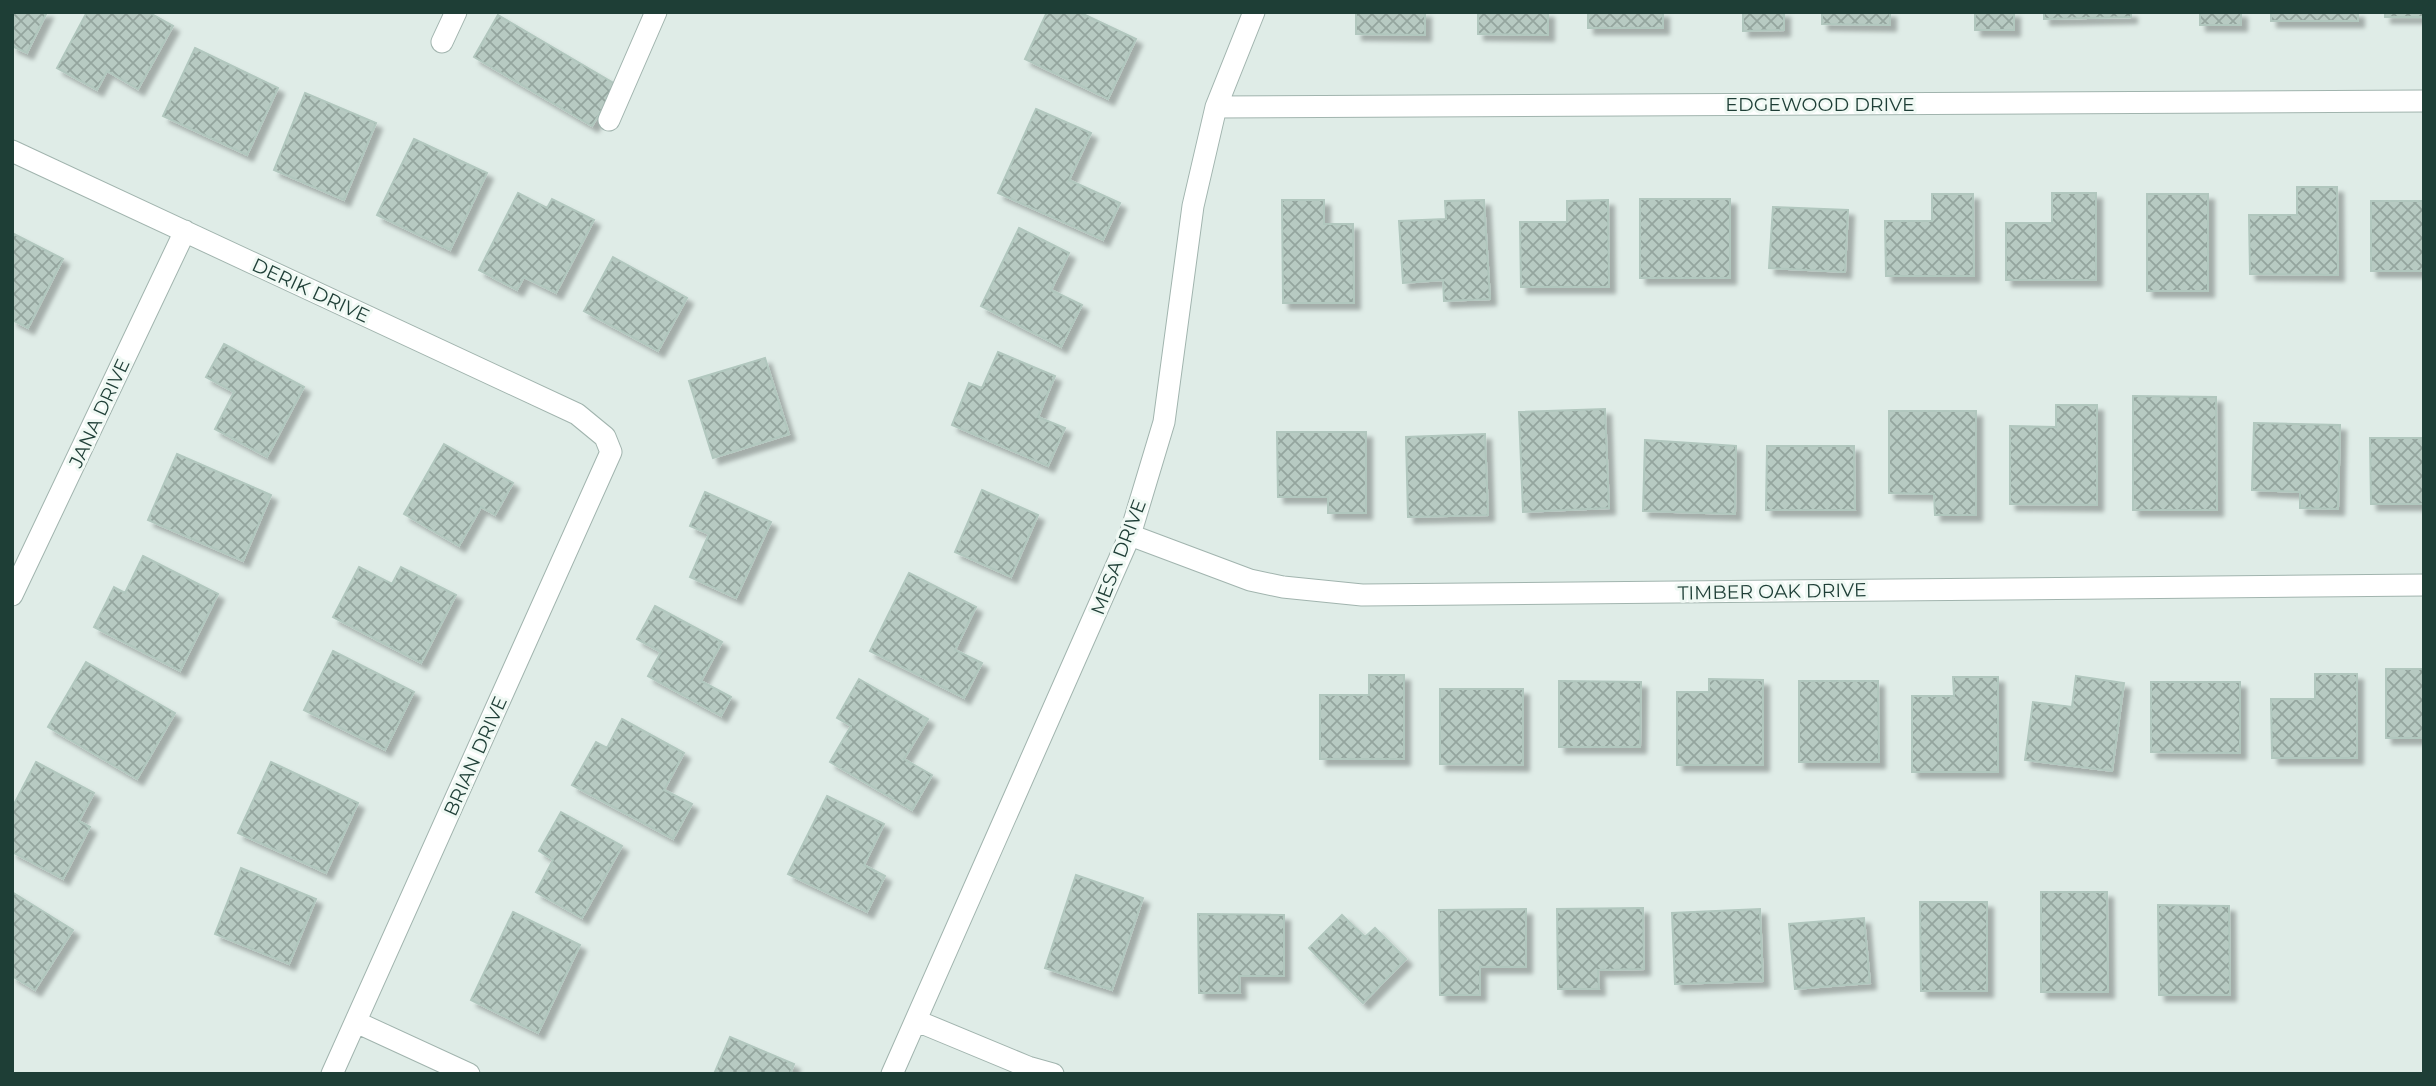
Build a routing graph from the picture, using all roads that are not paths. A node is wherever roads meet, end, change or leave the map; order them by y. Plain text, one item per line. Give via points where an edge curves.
1 (456, 12) edge
2 (656, 12) edge
3 (1254, 12) edge
4 (442, 42) dead end
5 (2424, 101) edge
6 (1216, 107) junction
7 (609, 120) dead end
8 (12, 151) edge
9 (185, 232) junction
10 (605, 437) joint
11 (1130, 535) junction
12 (2424, 584) edge
13 (12, 595) edge
14 (917, 1021) junction
15 (356, 1022) junction
16 (332, 1074) edge
17 (469, 1074) edge
18 (892, 1074) edge
19 (1053, 1074) edge

1 - 4 street
2 - 7 street
3 - 6 street, MESA DRIVE
5 - 6 street, EDGEWOOD DRIVE
6 - 11 street, MESA DRIVE via 1193,206 1164,422
8 - 9 street, DERIK DRIVE
9 - 10 street, DERIK DRIVE via 577,414
9 - 13 street, JANA DRIVE
10 - 15 street, BRIAN DRIVE via 611,452
11 - 12 street, TIMBER OAK DRIVE via 1250,580 1362,595
11 - 14 street, MESA DRIVE
14 - 18 street, MESA DRIVE
14 - 19 street
15 - 16 street, BRIAN DRIVE
15 - 17 street

